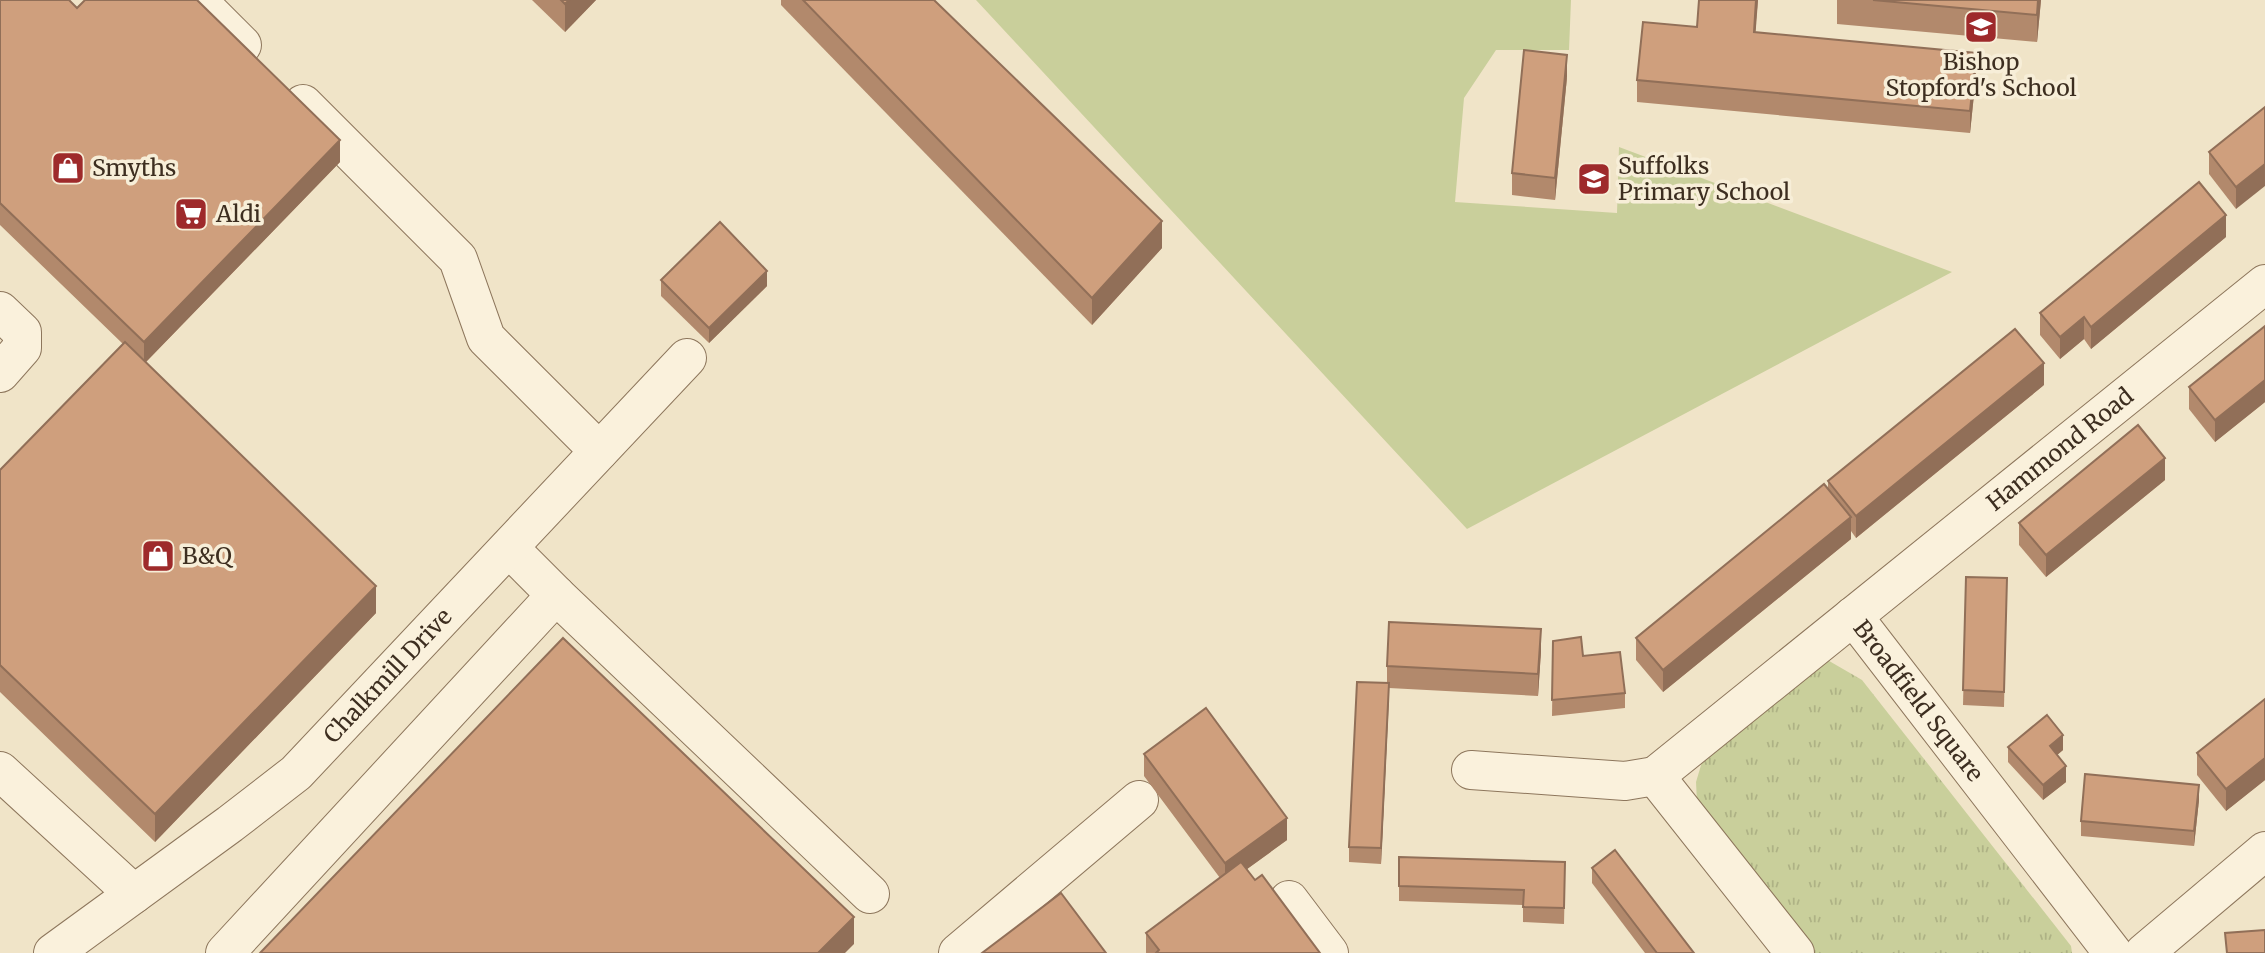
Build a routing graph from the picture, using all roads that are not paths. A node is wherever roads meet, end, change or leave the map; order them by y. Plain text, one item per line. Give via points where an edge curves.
1 (197, 0) edge
2 (2265, 284) edge
3 (0, 311) edge
4 (687, 358) dead end
5 (0, 373) edge
6 (599, 451) junction
7 (509, 548) junction
8 (556, 595) junction
9 (1853, 616) junction
10 (1471, 770) dead end
11 (0, 771) edge
12 (1655, 776) junction
13 (1139, 800) dead end
14 (2265, 851) edge
15 (134, 894) junction
16 (870, 894) dead end
17 (1289, 900) dead end
18 (53, 953) edge
19 (225, 953) edge
20 (957, 953) edge
21 (1329, 953) edge
22 (1795, 953) edge
23 (2113, 953) edge
24 (2144, 953) edge

1 - 6 street via 458,259 486,338
2 - 9 street, Hammond Road
3 - 5 street via 22,332 22,348
4 - 6 street, Chalkmill Drive
6 - 7 street, Chalkmill Drive
7 - 8 street
7 - 15 street, Chalkmill Drive via 296,773
8 - 16 street
8 - 19 street
9 - 12 street, Broadfield Square
9 - 23 street, Broadfield Square
10 - 12 street via 1625,781
11 - 15 street
12 - 22 street
13 - 20 street
14 - 24 street
15 - 18 street, Chalkmill Drive
17 - 21 street

